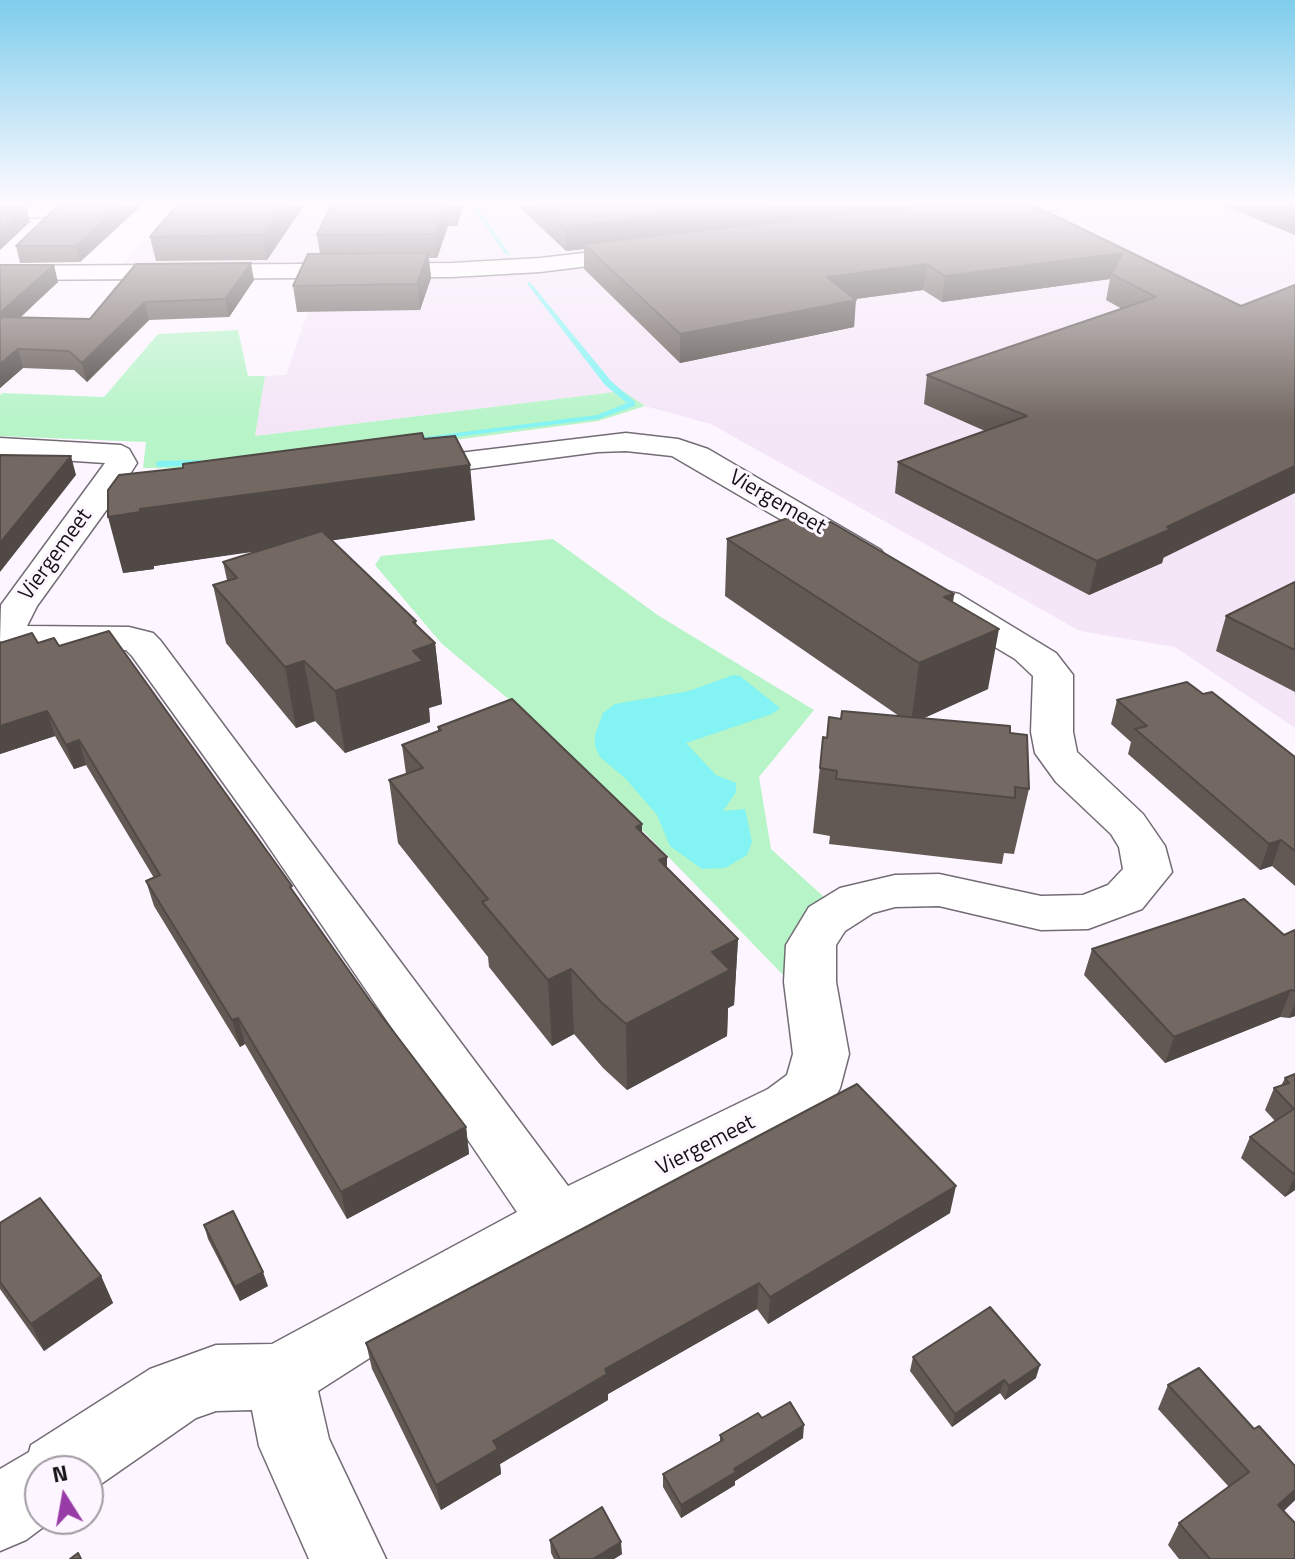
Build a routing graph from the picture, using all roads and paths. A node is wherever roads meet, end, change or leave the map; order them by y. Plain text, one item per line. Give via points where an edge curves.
1 (0, 447) edge
2 (362, 475) edge
3 (203, 493) edge
4 (101, 495) junction
5 (558, 1221) junction
6 (280, 1376) junction
7 (81, 1455) edge
8 (24, 1496) edge
9 (0, 1514) edge
10 (348, 1559) edge

1 - 4 street, Viergemeet via 110,452 121,463
2 - 5 street, Viergemeet via 598,443 653,444 697,456 1042,661 1053,675 1056,753 1142,846 1148,872 1125,897 1088,912 1041,913 939,890 895,891 844,908 827,919 811,945 810,982 821,1054 812,1088
3 - 4 street, Viergemeet
4 - 5 street, Viergemeet via 8,627 26,639 129,638 146,648
5 - 6 street, Viergemeet
6 - 7 street, Viergemeet via 216,1378 174,1393
6 - 10 street via 295,1446
8 - 9 street

